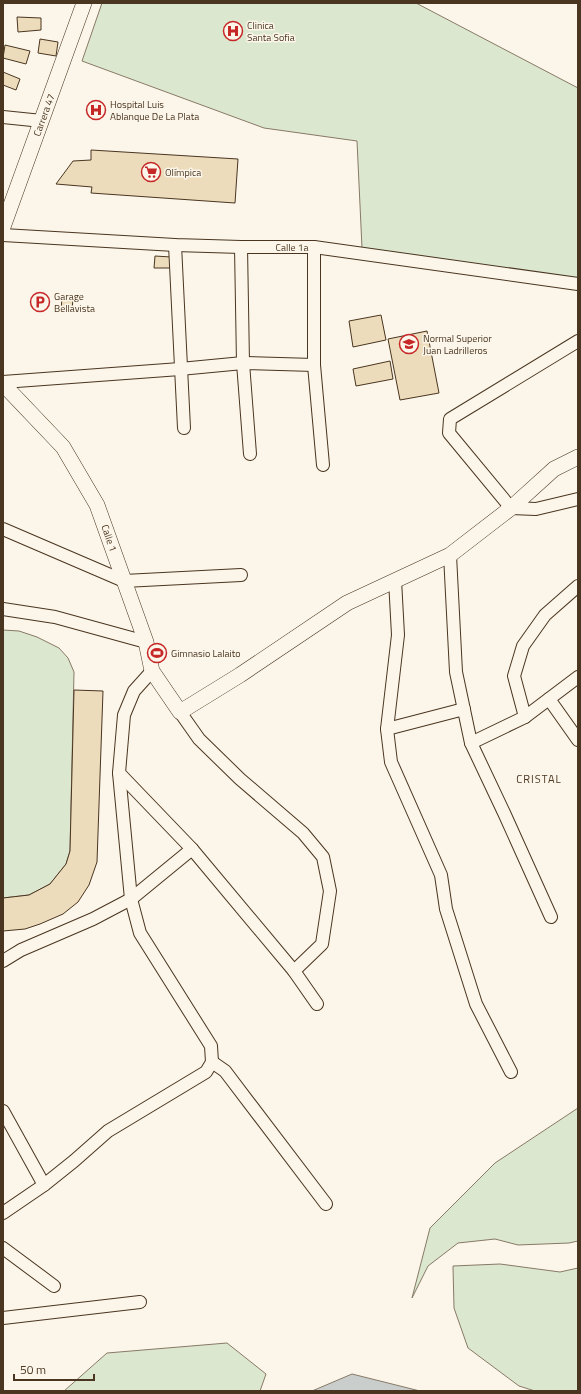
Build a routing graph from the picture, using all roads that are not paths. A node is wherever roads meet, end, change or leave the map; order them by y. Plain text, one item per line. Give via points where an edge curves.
1 (84, 3) edge
2 (3, 117) edge
3 (42, 121) junction
4 (3, 228) edge
5 (3, 235) edge
6 (175, 245) junction
7 (241, 247) junction
8 (314, 247) junction
9 (578, 284) edge
10 (578, 341) edge
11 (243, 363) junction
12 (314, 365) junction
13 (180, 369) junction
14 (3, 383) edge
15 (184, 428) dead end
16 (250, 454) dead end
17 (578, 457) edge
18 (322, 465) dead end
19 (578, 499) edge
20 (511, 508) junction
21 (3, 529) edge
22 (450, 555) junction
23 (241, 575) dead end
24 (395, 580) junction
25 (124, 581) junction
26 (578, 586) edge
27 (3, 609) edge
28 (146, 642) junction
29 (152, 671) junction
30 (578, 677) edge
31 (549, 699) junction
32 (464, 709) junction
33 (180, 712) junction
34 (525, 717) junction
35 (387, 729) junction
36 (578, 740) edge
37 (470, 743) junction
38 (119, 773) junction
39 (192, 849) junction
40 (131, 899) junction
41 (551, 917) dead end
42 (3, 961) edge
43 (294, 971) junction
44 (317, 1004) dead end
45 (212, 1062) junction
46 (511, 1072) dead end
47 (3, 1111) edge
48 (44, 1185) junction
49 (326, 1204) dead end
50 (3, 1213) edge
51 (3, 1248) edge
52 (54, 1286) dead end
53 (140, 1302) dead end
54 (3, 1318) edge

1 - 3 main road, Carrera 47
2 - 3 street
3 - 4 main road, Carrera 47
5 - 6 street, Calle 1a
6 - 7 street, Calle 1a
6 - 13 street
7 - 8 street, Calle 1a
7 - 11 street
8 - 9 street, Calle 1a
8 - 12 street
10 - 20 street via 450,419 450,433
11 - 12 street
11 - 13 street
11 - 16 street
12 - 18 street
13 - 14 street
13 - 15 street
14 - 25 main road, Calle 1 via 63,447 98,506
17 - 20 main road via 554,468
19 - 20 street via 536,509
20 - 22 main road
21 - 25 street
22 - 24 main road
22 - 32 street via 456,672
23 - 25 street
24 - 33 main road via 348,603
24 - 35 street via 398,635
25 - 28 main road, Calle 1
26 - 34 street via 545,615 523,646 514,676
27 - 28 street via 55,617
28 - 29 main road, Calle 1
29 - 33 main road, Calle 1
29 - 38 street via 134,691 124,715
30 - 31 street
31 - 34 street
31 - 36 street
32 - 35 street
32 - 37 street
33 - 43 street via 199,739 240,779 303,833 323,857 330,890 322,944
34 - 37 street
35 - 46 street via 391,762 441,875 446,909 476,1004
37 - 41 street
38 - 39 street
38 - 40 street
39 - 40 street
39 - 43 street
40 - 42 street via 93,919 21,950
40 - 45 street via 140,933 211,1046
43 - 44 street
45 - 48 street via 206,1072 108,1131
45 - 49 street via 225,1071
47 - 48 street
48 - 50 street
51 - 52 street
53 - 54 street

